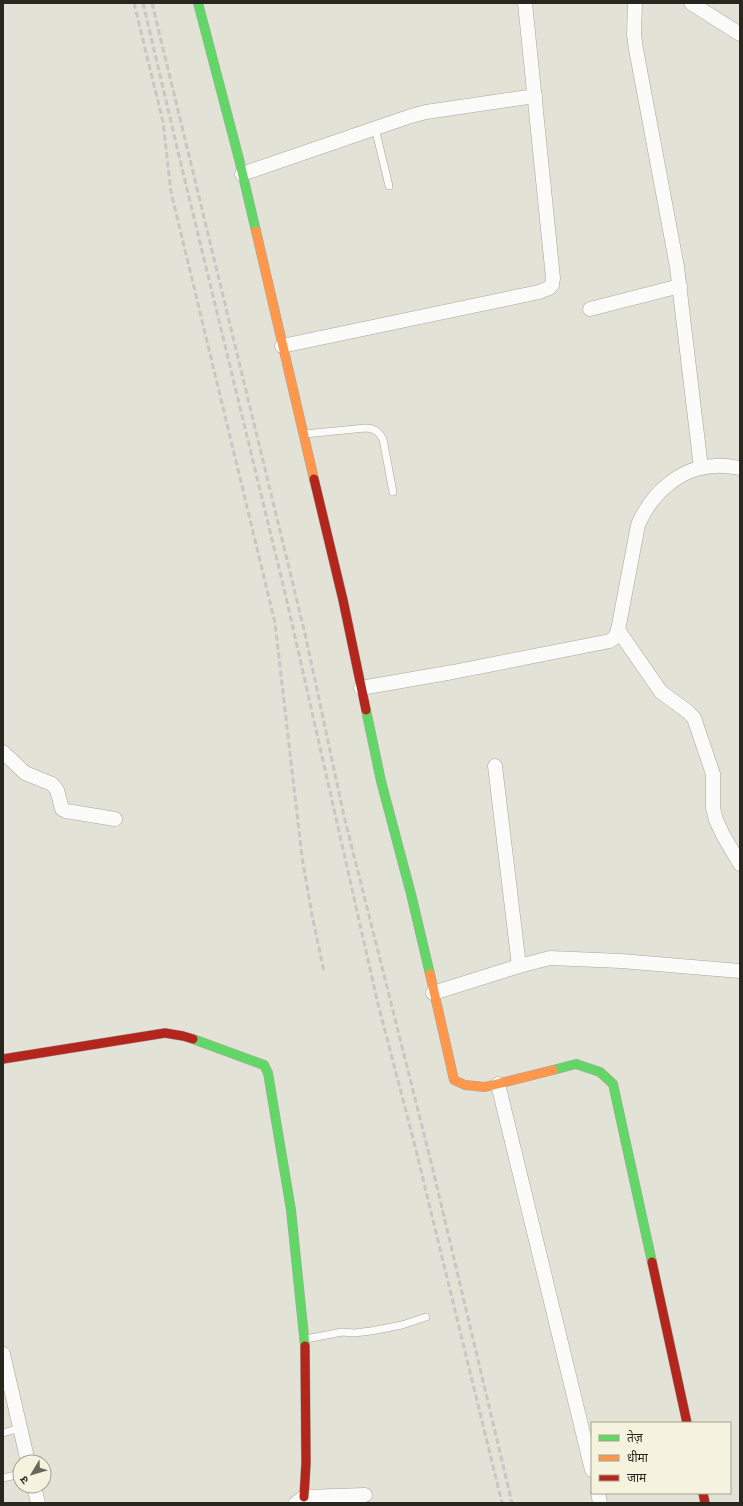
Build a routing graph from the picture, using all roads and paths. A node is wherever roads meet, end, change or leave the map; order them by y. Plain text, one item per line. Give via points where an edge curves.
1 (198, 3) edge
2 (525, 3) edge
3 (635, 3) edge
4 (691, 3) edge
5 (740, 34) edge
6 (535, 96) junction
7 (375, 128) junction
8 (242, 174) junction
9 (389, 186) dead end
10 (680, 286) junction
11 (590, 309) dead end
12 (282, 346) junction
13 (303, 435) junction
14 (701, 468) junction
15 (740, 468) edge
16 (393, 492) dead end
17 (618, 630) junction
18 (362, 688) junction
19 (3, 752) edge
20 (496, 766) dead end
21 (115, 819) dead end
22 (740, 864) edge
23 (519, 966) junction
24 (740, 971) edge
25 (433, 993) junction
26 (3, 1059) edge
27 (498, 1084) junction
28 (426, 1317) dead end
29 (305, 1339) junction
30 (3, 1354) edge
31 (687, 1422) edge
32 (20, 1428) junction
33 (3, 1433) edge
34 (26, 1454) edge
35 (591, 1466) edge
36 (365, 1495) dead end
37 (300, 1500) edge

1 - 8 street
2 - 6 street
3 - 10 street via 636,49
4 - 5 street
6 - 7 street via 426,112
6 - 12 street via 552,270 552,285 549,288
7 - 8 street
7 - 9 lane
8 - 12 street
10 - 11 street
10 - 14 street
12 - 13 street
13 - 16 lane via 372,428 383,439
13 - 18 street
14 - 15 street
14 - 17 street via 662,488 641,518
17 - 18 street via 610,641 603,643
17 - 22 street via 657,687 694,718 712,768 713,808 716,820
18 - 25 street via 381,781 411,894
19 - 21 street via 25,773 52,784 57,790 62,808 66,811
20 - 23 street
23 - 24 street via 550,958
23 - 25 street
25 - 27 street via 454,1080 465,1085 485,1087
26 - 29 street via 165,1033 183,1036 264,1065 268,1073 291,1210
27 - 31 street via 576,1064 600,1072 613,1084
27 - 35 street
28 - 29 lane via 371,1331 342,1332
29 - 37 street via 306,1463
30 - 32 street
32 - 33 lane
32 - 34 street
36 - 37 street

